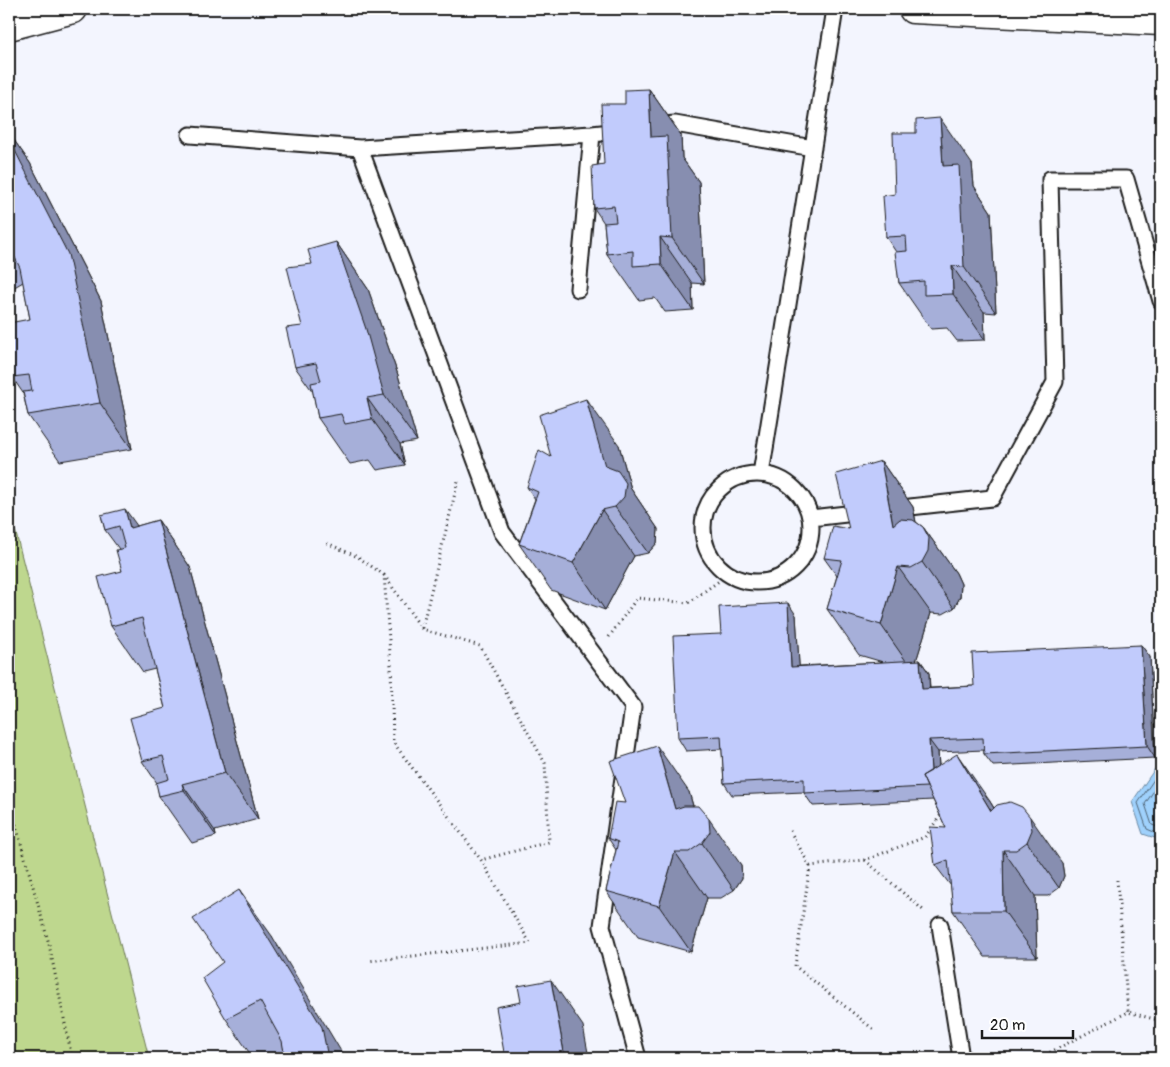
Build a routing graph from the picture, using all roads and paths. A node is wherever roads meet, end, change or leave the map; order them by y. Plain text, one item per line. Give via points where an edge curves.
1 (73, 9) edge
2 (835, 9) edge
3 (913, 9) edge
4 (1161, 21) edge
5 (9, 26) edge
6 (592, 134) junction
7 (190, 135) dead end
8 (360, 148) junction
9 (813, 148) junction
10 (578, 289) dead end
11 (1161, 301) edge
12 (468, 439) junction
13 (761, 474) junction
14 (811, 518) junction
15 (327, 543) dead end
16 (384, 574) junction
17 (729, 574) junction
18 (422, 629) junction
19 (595, 656) junction
20 (9, 800) edge
21 (946, 808) edge
22 (790, 831) dead end
23 (481, 860) junction
24 (865, 860) junction
25 (810, 866) junction
26 (1117, 880) dead end
27 (940, 925) joint
28 (368, 961) dead end
29 (1128, 1012) junction
30 (1161, 1021) edge
31 (873, 1029) dead end
32 (1041, 1057) dead end
33 (72, 1058) edge
34 (638, 1058) edge
35 (962, 1058) edge

1 - 5 street
2 - 9 lane
3 - 4 street
6 - 8 lane
6 - 9 lane via 675,124
6 - 10 lane
7 - 8 lane
8 - 12 lane
9 - 13 lane
11 - 14 lane via 1126,179 1050,179 1055,382 992,498
12 - 18 path
12 - 19 lane via 502,532
13 - 14 lane via 778,478 793,487 805,501
13 - 17 lane via 743,475 727,483 714,495 706,512 707,547
14 - 17 lane via 811,536 796,567 781,577 764,582 746,581
15 - 16 path via 358,557
16 - 18 path
16 - 23 path via 391,666 392,742
17 - 19 path via 688,603 637,598
18 - 23 path via 480,646 545,763 549,842
19 - 34 lane via 633,707 602,926
20 - 33 path via 49,944
21 - 24 path via 925,837
22 - 25 path
23 - 28 path via 530,943
24 - 25 path
24 - 27 path
25 - 31 path via 795,966
26 - 29 path
27 - 35 lane
29 - 30 path
29 - 32 path

